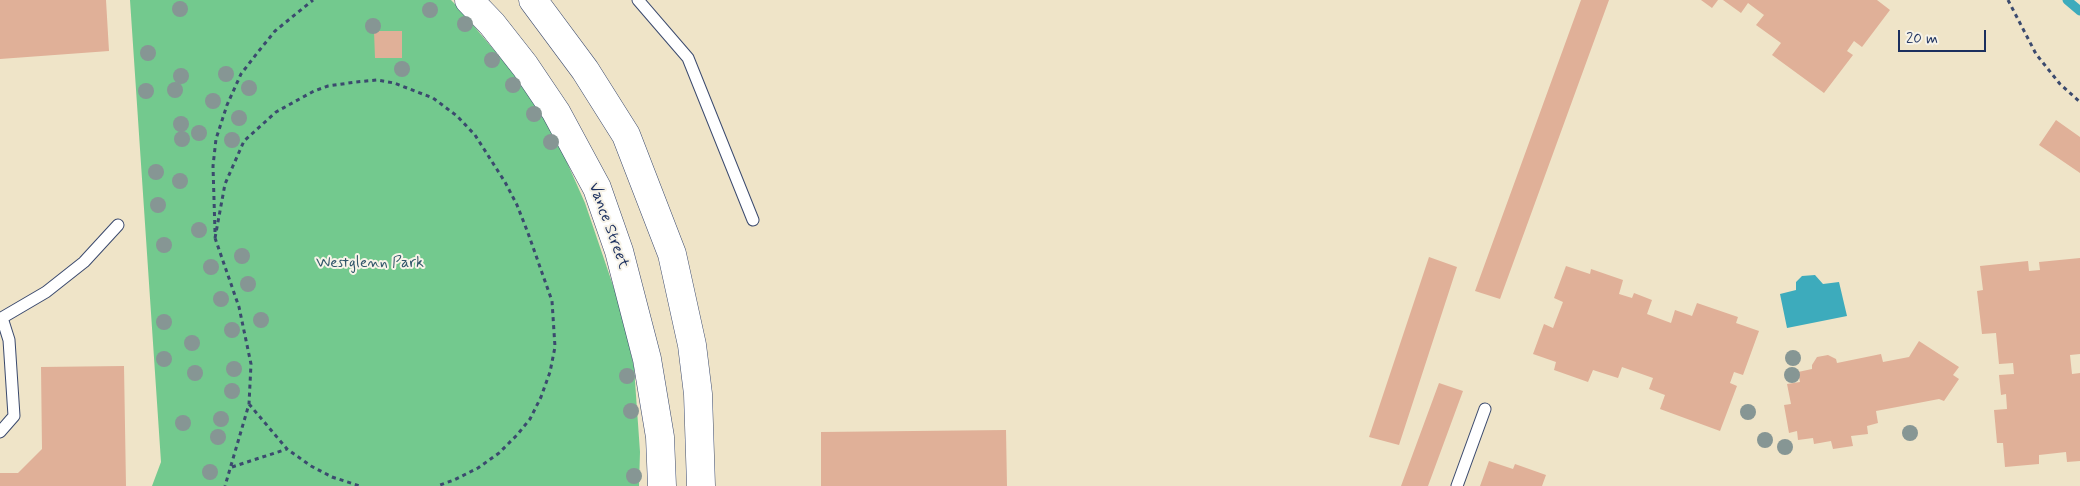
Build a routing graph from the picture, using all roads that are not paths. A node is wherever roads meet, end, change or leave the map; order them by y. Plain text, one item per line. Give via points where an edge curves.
1 (469, 0) edge
2 (533, 0) edge
3 (638, 0) edge
4 (753, 220) dead end
5 (118, 225) dead end
6 (1, 319) edge
7 (1485, 409) dead end
8 (0, 432) edge
9 (662, 486) edge
10 (701, 486) edge
11 (1457, 486) edge

1 - 9 street, Vance Street via 525,66 556,112 597,188 619,251 647,360 660,437
2 - 10 street via 585,70 626,135 672,254 692,345 698,394
3 - 4 lane via 688,58
5 - 6 lane via 84,262 46,292
6 - 8 lane via 9,340 14,416
7 - 11 lane

